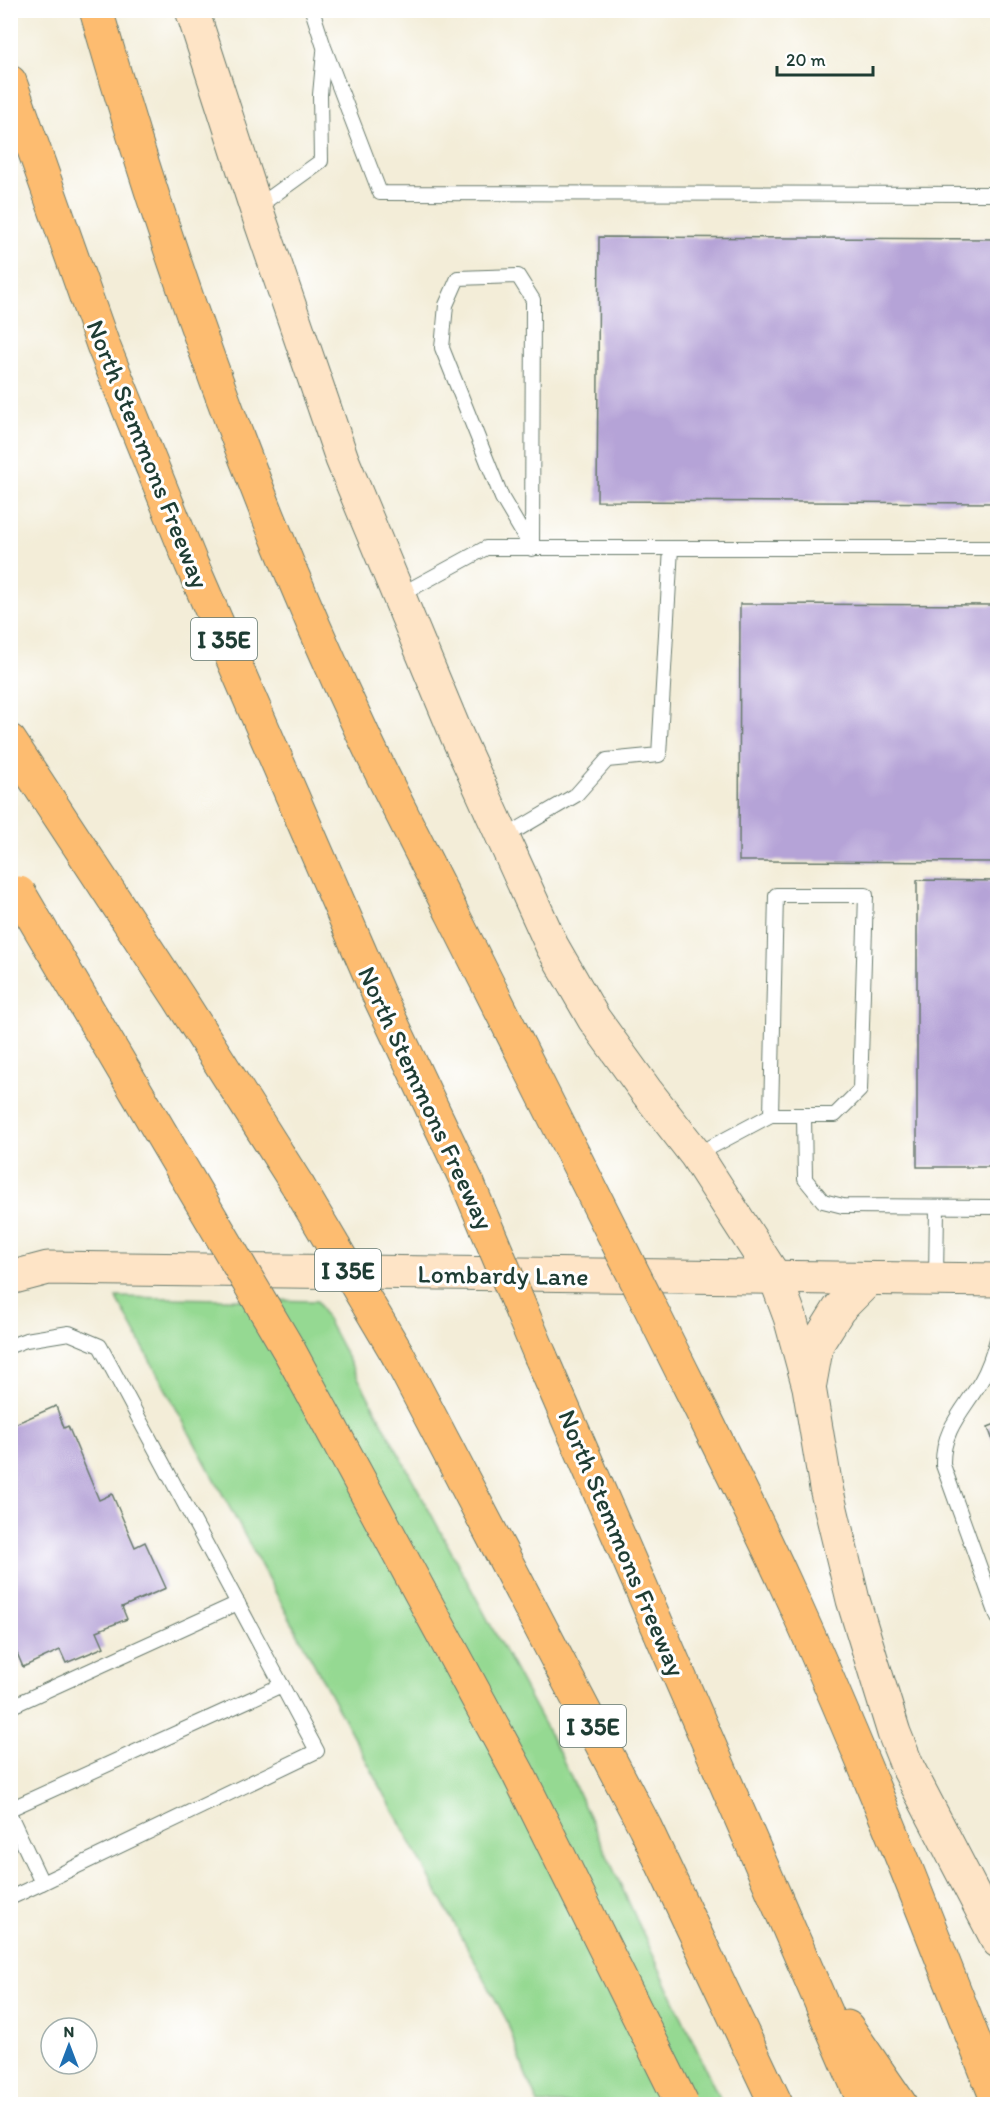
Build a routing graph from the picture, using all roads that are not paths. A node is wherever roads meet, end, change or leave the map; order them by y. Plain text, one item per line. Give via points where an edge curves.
1 (96, 10) edge
2 (192, 10) edge
3 (312, 10) edge
4 (324, 47) junction
5 (10, 82) edge
6 (998, 194) edge
7 (256, 208) junction
8 (998, 548) edge
9 (532, 549) junction
10 (671, 549) junction
11 (398, 596) junction
12 (10, 741) edge
13 (504, 838) junction
14 (10, 879) edge
15 (771, 1115) junction
16 (804, 1115) junction
17 (696, 1155) junction
18 (937, 1207) junction
19 (998, 1207) edge
20 (10, 1278) edge
21 (777, 1279) junction
22 (869, 1279) junction
23 (936, 1280) junction
24 (998, 1280) edge
25 (998, 1336) edge
26 (10, 1346) edge
27 (809, 1387) junction
28 (238, 1603) junction
29 (998, 1618) edge
30 (282, 1685) junction
31 (10, 1707) edge
32 (10, 1809) edge
33 (10, 1815) edge
34 (42, 1883) junction
35 (10, 1898) edge
36 (998, 1941) edge
37 (803, 1964) junction
38 (998, 2102) edge
39 (682, 2104) edge
40 (776, 2104) edge
41 (865, 2104) edge
42 (900, 2104) edge

1 - 38 highway, bridge via 131,133 186,293 240,446 303,598 366,740 784,1581 908,1872
2 - 7 main road
3 - 4 lane
4 - 6 lane via 380,193
4 - 7 lane via 321,161
5 - 37 highway, North Stemmons Freeway / I 35E, bridge via 103,345 191,563 379,996 468,1184
7 - 11 main road via 342,459
8 - 10 lane
9 - 9 lane via 502,498 442,348 446,305 458,278 518,276 533,300
9 - 10 lane
9 - 11 lane via 486,549
10 - 13 lane via 659,755 607,760 576,795
11 - 13 main road via 456,736
12 - 40 highway, I 35E, bridge via 180,998 398,1354 645,1827
13 - 17 main road via 552,946 594,1019
14 - 39 highway, bridge via 290,1352 518,1773
15 - 16 lane
15 - 16 lane via 777,895 866,895 860,1090 835,1115
15 - 17 lane
16 - 18 lane via 805,1179 823,1201 843,1206
17 - 21 main road
18 - 19 lane
18 - 23 lane
20 - 21 main road, Lombardy Lane via 48,1268
21 - 22 main road, Lombardy Lane
21 - 27 main road
22 - 23 main road, Lombardy Lane
22 - 27 main road via 839,1310 817,1344
23 - 24 main road, Lombardy Lane
25 - 29 lane via 982,1379 951,1426 942,1448 943,1465
26 - 28 lane via 69,1333 100,1346
27 - 36 main road via 826,1488 853,1599 894,1733
28 - 30 lane
28 - 31 lane
30 - 32 lane
30 - 34 lane via 317,1751
33 - 34 lane
34 - 35 lane
37 - 41 highway, North Stemmons Freeway / I 35E
37 - 42 highway

